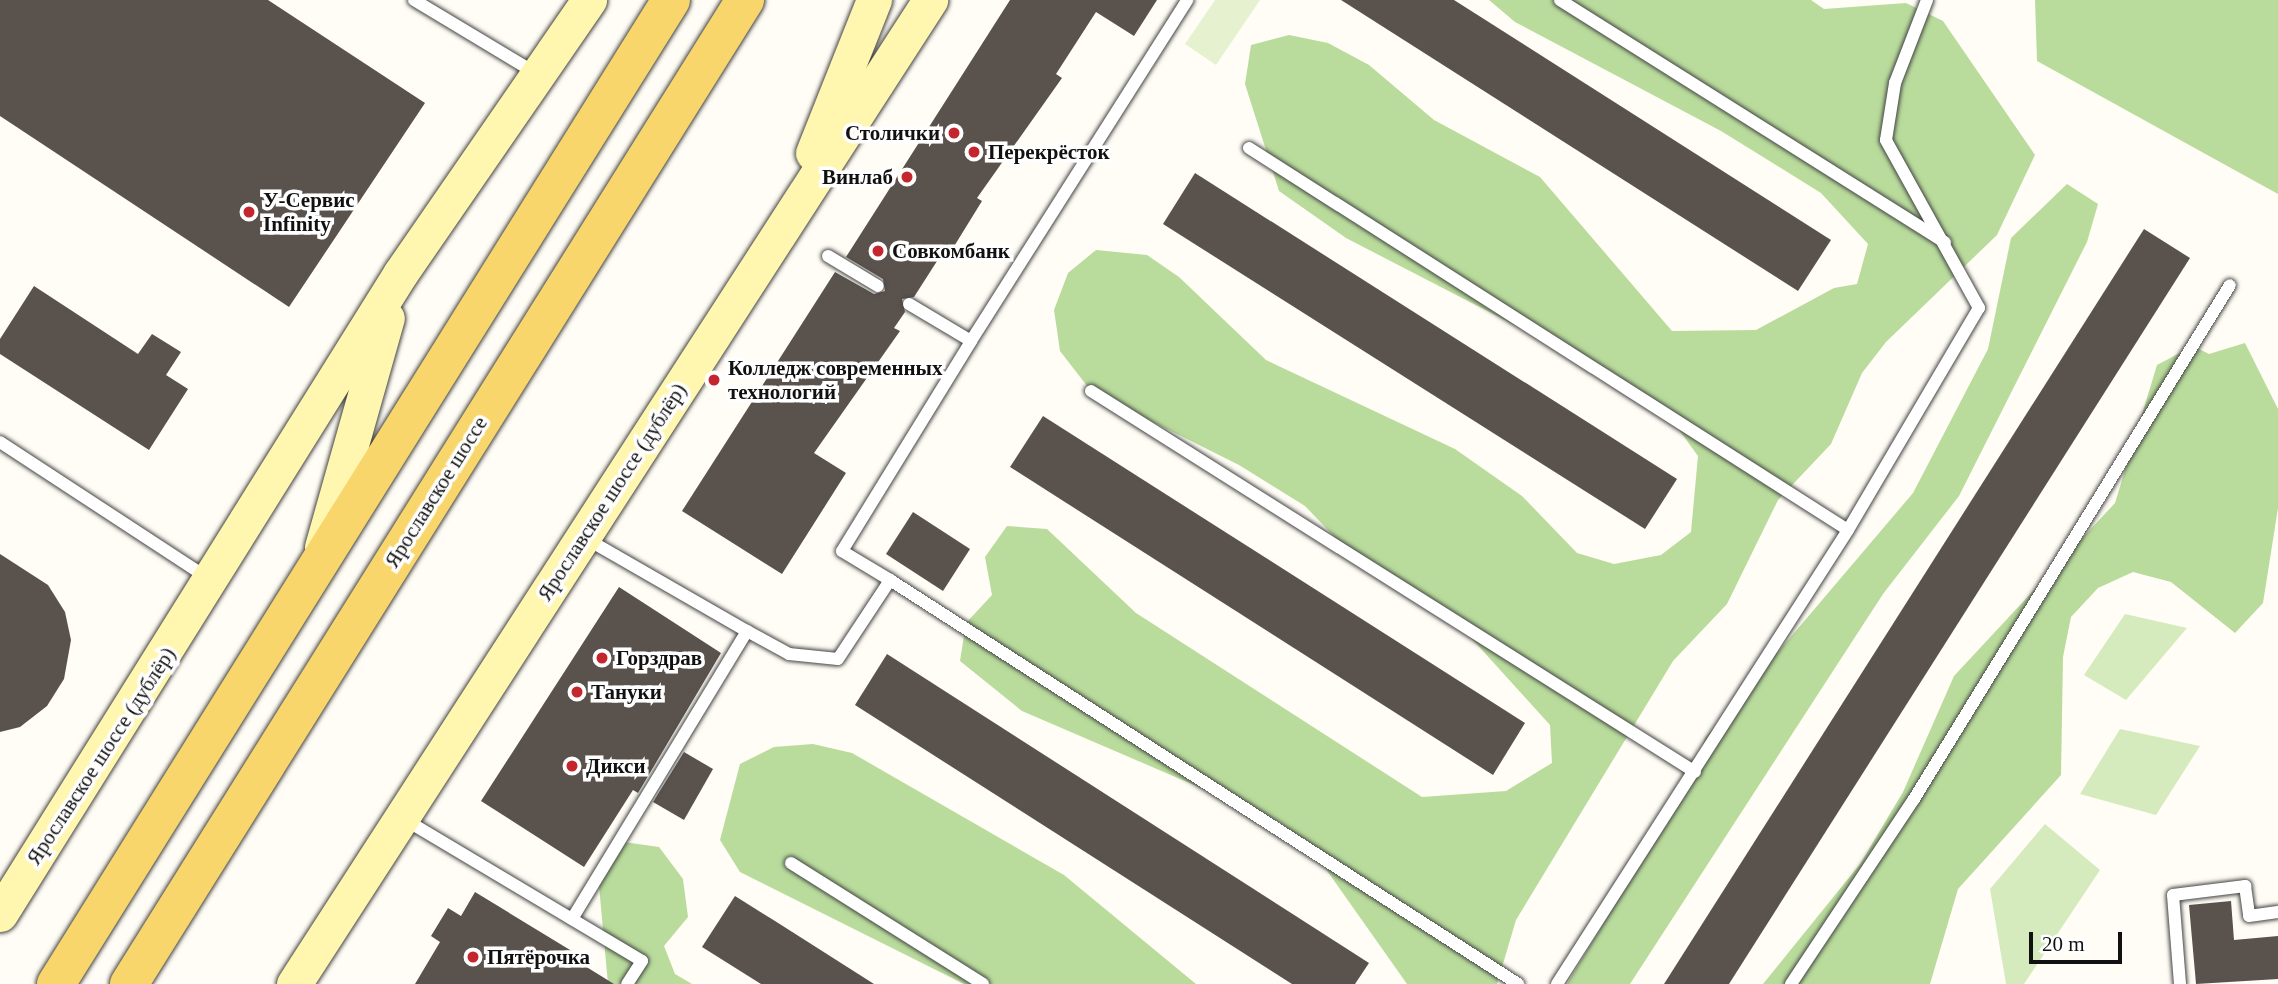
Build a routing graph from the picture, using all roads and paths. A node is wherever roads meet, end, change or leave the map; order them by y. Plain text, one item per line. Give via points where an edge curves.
1 (414, 0) edge
2 (589, 0) edge
3 (671, 0) edge
4 (744, 0) edge
5 (874, 0) edge
6 (930, 0) edge
7 (1187, 0) edge
8 (1560, 0) edge
9 (1927, 0) edge
10 (540, 76) junction
11 (1249, 148) dead end
12 (783, 228) junction
13 (1948, 244) junction
14 (828, 256) dead end
15 (400, 274) junction
16 (878, 285) dead end
17 (2230, 285) dead end
18 (909, 304) dead end
19 (971, 341) junction
20 (1091, 391) dead end
21 (0, 442) edge
22 (1848, 530) junction
23 (581, 536) junction
24 (313, 576) junction
25 (213, 580) junction
26 (890, 580) junction
27 (747, 631) junction
28 (1695, 772) junction
29 (404, 819) junction
30 (792, 863) dead end
31 (2278, 912) edge
32 (0, 914) edge
33 (572, 919) junction
34 (56, 984) edge
35 (129, 984) edge
36 (294, 984) edge
37 (627, 984) edge
38 (983, 984) edge
39 (1518, 984) edge
40 (1557, 984) edge
41 (1791, 984) edge
42 (2180, 984) edge

1 - 10 lane
2 - 10 street, Ярославское шоссе (дублёр)
3 - 24 main road
4 - 35 main road, Ярославское шоссе
5 - 12 street
6 - 12 street, Ярославское шоссе (дублёр)
7 - 19 lane
8 - 13 lane
9 - 13 lane via 1895,83 1886,140
10 - 15 street, Ярославское шоссе (дублёр)
11 - 22 lane
12 - 23 street, Ярославское шоссе (дублёр)
13 - 22 lane via 1979,308
14 - 16 lane
15 - 24 street
15 - 25 street, Ярославское шоссе (дублёр)
17 - 41 lane via 1914,799
18 - 19 lane
19 - 26 lane via 842,551
20 - 28 lane
21 - 25 lane
22 - 28 lane
23 - 27 lane
23 - 29 street, Ярославское шоссе (дублёр)
24 - 34 main road
25 - 32 street, Ярославское шоссе (дублёр)
26 - 27 lane via 838,659 789,654
26 - 39 lane
27 - 33 lane
28 - 40 lane
29 - 33 lane
29 - 36 street, Ярославское шоссе (дублёр)
30 - 38 lane
31 - 42 lane via 2249,916 2245,886 2173,895
33 - 37 lane via 642,961

